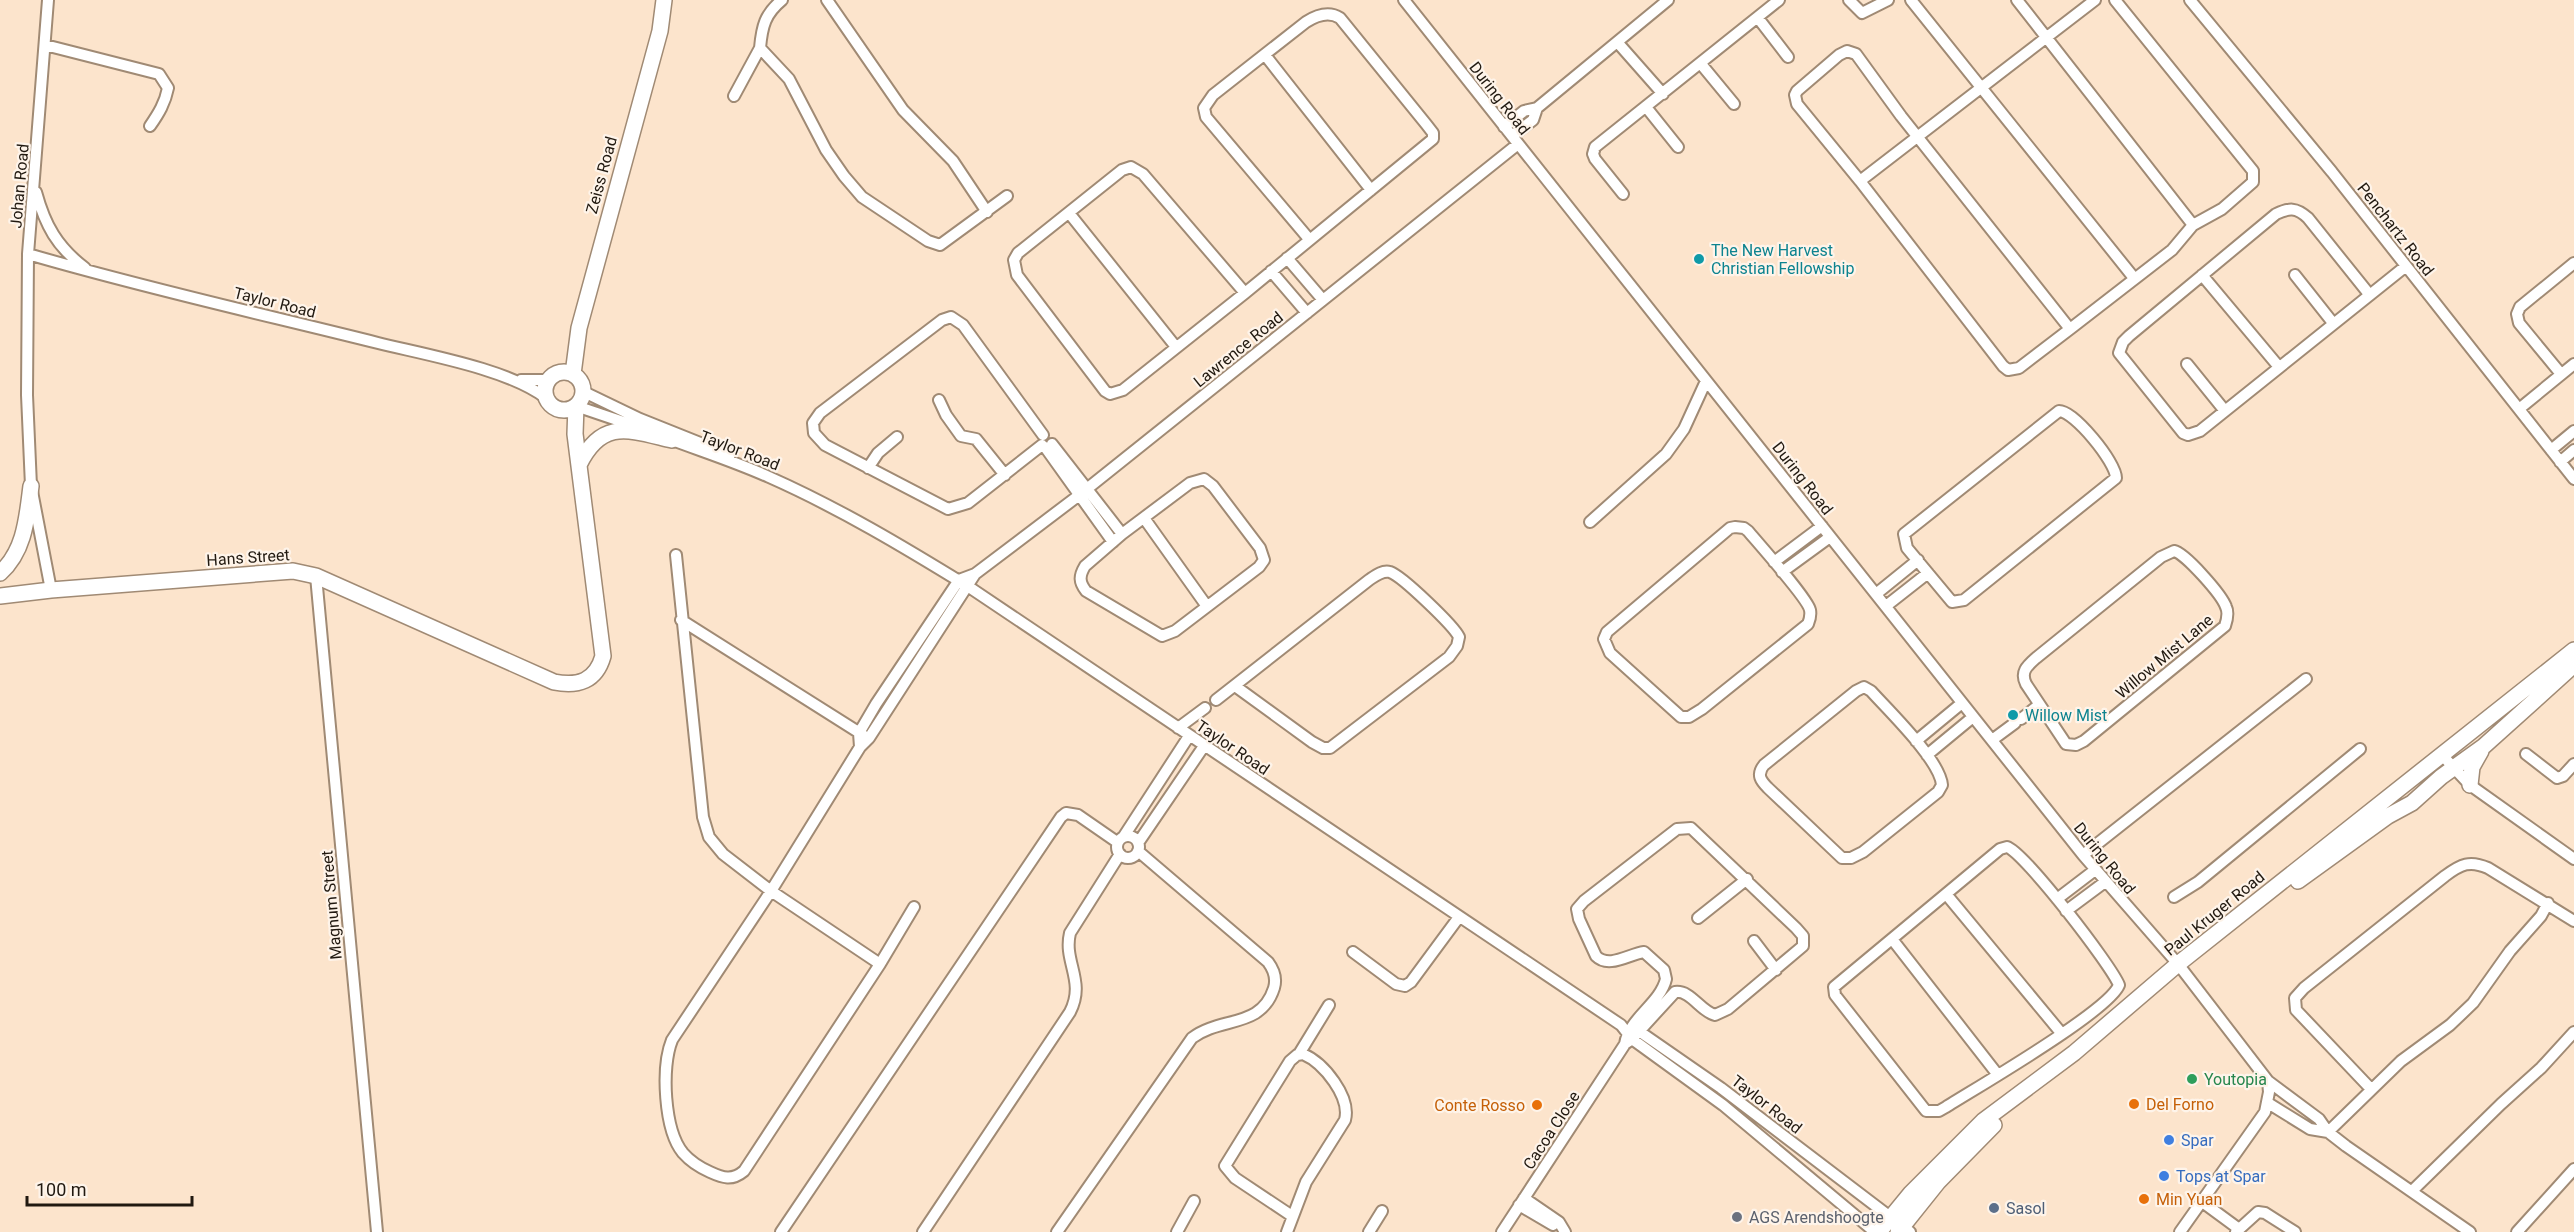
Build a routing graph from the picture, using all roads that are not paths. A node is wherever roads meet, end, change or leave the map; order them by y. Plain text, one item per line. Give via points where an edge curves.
1 (48, 0) edge
2 (664, 0) edge
3 (675, 0) edge
4 (782, 0) edge
5 (827, 0) edge
6 (1404, 0) edge
7 (1668, 0) edge
8 (1779, 0) edge
9 (1849, 0) edge
10 (1888, 0) edge
11 (1911, 0) edge
12 (2017, 0) edge
13 (2094, 0) edge
14 (2115, 0) edge
15 (2190, 0) edge
16 (1758, 18) junction
17 (660, 31) junction
18 (2045, 37) junction
19 (1618, 43) junction
20 (45, 45) junction
21 (760, 48) junction
22 (1265, 55) junction
23 (1788, 57) dead end
24 (1701, 64) junction
25 (1982, 88) junction
26 (1663, 94) junction
27 (734, 96) dead end
28 (1734, 104) dead end
29 (1646, 107) junction
30 (1537, 108) junction
31 (150, 126) dead end
32 (1504, 127) junction
33 (1918, 137) junction
34 (1515, 140) junction
35 (1678, 147) dead end
36 (1860, 182) junction
37 (34, 186) junction
38 (1371, 190) junction
39 (1623, 194) dead end
40 (1007, 196) dead end
41 (987, 212) junction
42 (1069, 213) junction
43 (2193, 225) junction
44 (1309, 239) junction
45 (28, 254) junction
46 (1287, 258) junction
47 (2406, 266) junction
48 (2572, 268) edge
49 (1271, 271) junction
50 (92, 273) junction
51 (2202, 275) junction
52 (2295, 275) dead end
53 (2134, 278) junction
54 (1245, 293) junction
55 (2369, 294) junction
56 (1323, 300) junction
57 (1307, 313) junction
58 (2333, 323) junction
59 (2070, 329) junction
60 (1176, 347) junction
61 (2187, 364) dead end
62 (2574, 364) edge
63 (2279, 367) junction
64 (2561, 374) junction
65 (561, 375) junction
66 (515, 379) junction
67 (1707, 381) junction
68 (584, 392) junction
69 (939, 400) dead end
70 (550, 403) junction
71 (576, 406) junction
72 (2519, 409) junction
73 (2225, 411) junction
74 (2574, 431) edge
75 (574, 434) junction
76 (897, 436) dead end
77 (672, 440) junction
78 (1045, 443) junction
79 (2551, 450) junction
80 (2574, 450) edge
81 (2560, 462) junction
82 (579, 465) junction
83 (868, 468) junction
84 (1005, 475) junction
85 (2574, 479) edge
86 (31, 486) junction
87 (1082, 493) junction
88 (824, 502) junction
89 (1144, 518) junction
90 (1590, 522) dead end
91 (1822, 526) junction
92 (1122, 534) junction
93 (1830, 537) junction
94 (1113, 542) junction
95 (676, 555) dead end
96 (1918, 560) junction
97 (1774, 562) junction
98 (1782, 572) junction
99 (0, 573) edge
100 (1928, 573) junction
101 (975, 574) junction
102 (316, 576) junction
103 (958, 580) junction
104 (969, 587) junction
105 (51, 590) junction
106 (1876, 594) junction
107 (0, 596) edge
108 (1206, 605) junction
109 (1886, 606) junction
110 (681, 620) junction
111 (2574, 650) edge
112 (2574, 665) edge
113 (2306, 679) dead end
114 (1235, 686) junction
115 (1216, 700) dead end
116 (1962, 703) junction
117 (2039, 705) junction
118 (1205, 708) dead end
119 (1973, 717) junction
120 (1178, 728) junction
121 (859, 733) junction
122 (1189, 736) junction
123 (869, 738) junction
124 (1992, 740) junction
125 (1916, 741) junction
126 (1204, 746) junction
127 (2484, 746) junction
128 (860, 747) junction
129 (2360, 749) dead end
130 (2441, 754) junction
131 (2526, 754) dead end
132 (1927, 755) junction
133 (2574, 764) edge
134 (2454, 769) junction
135 (2470, 786) junction
136 (1121, 839) junction
137 (1138, 847) junction
138 (1119, 854) junction
139 (2083, 855) junction
140 (2574, 859) edge
141 (2095, 870) junction
142 (1747, 879) junction
143 (2105, 882) junction
144 (771, 891) junction
145 (1946, 894) junction
146 (2174, 897) dead end
147 (2057, 899) junction
148 (2548, 903) junction
149 (914, 907) dead end
150 (2066, 911) junction
151 (1459, 917) junction
152 (1698, 918) dead end
153 (2574, 921) edge
154 (1892, 939) junction
155 (1754, 941) dead end
156 (1353, 952) dead end
157 (880, 964) junction
158 (2180, 968) junction
159 (1776, 970) junction
160 (1329, 1005) dead end
161 (2574, 1032) edge
162 (1629, 1033) junction
163 (2062, 1034) junction
164 (1299, 1054) junction
165 (1998, 1075) junction
166 (2268, 1081) junction
167 (2371, 1089) junction
168 (2268, 1103) junction
169 (2328, 1132) junction
170 (2574, 1169) edge
171 (2412, 1191) junction
172 (1194, 1201) dead end
173 (2201, 1201) junction
174 (1522, 1202) junction
175 (1382, 1211) dead end
176 (1292, 1216) junction
177 (1900, 1227) edge
178 (2238, 1230) edge
179 (1565, 1231) edge
180 (377, 1232) edge
181 (781, 1232) edge
182 (923, 1232) edge
183 (1057, 1232) edge
184 (1177, 1232) edge
185 (1287, 1232) edge
186 (1369, 1232) edge
187 (1502, 1232) edge
188 (1877, 1232) edge
189 (2180, 1232) edge
190 (2295, 1232) edge
191 (2470, 1232) edge
192 (2517, 1232) edge

1 - 20 street, Johan Road
2 - 17 street
3 - 17 street
4 - 21 street via 764,20
5 - 41 street via 903,110 953,161
6 - 32 street, During Road
7 - 19 street
8 - 16 street
9 - 10 street via 1862,13
11 - 25 street
12 - 18 street
13 - 18 street
14 - 43 street via 2253,171 2253,182 2235,199
15 - 47 street, Penchartz Road
16 - 23 street
16 - 24 street
17 - 65 street, Zeiss Road via 579,328
18 - 25 street
18 - 43 street
19 - 26 street
19 - 30 street
20 - 31 street via 159,74 168,88 162,109
20 - 37 street, Johan Road
21 - 27 street
21 - 41 street via 789,79 844,176 885,214 940,245
22 - 38 street
22 - 38 street via 1314,18 1334,14 1426,124 1433,133 1431,142
22 - 44 street via 1208,100 1204,114
24 - 26 street
24 - 28 street
25 - 33 street
25 - 53 street
26 - 29 street
29 - 35 street
29 - 39 street via 1593,150 1595,159
30 - 32 street via 1524,111
30 - 34 street, Lawrence Road via 1533,120
32 - 34 street, During Road
33 - 36 street
33 - 36 street via 1856,54 1847,51 1839,55 1797,91 1795,100
33 - 59 street
34 - 56 street, Lawrence Road
34 - 67 street, During Road
36 - 59 street via 2008,370 2019,368
37 - 45 street, Johan Road
37 - 50 street via 51,235
38 - 44 street
40 - 41 street
42 - 54 street via 1122,171 1137,169
42 - 60 street
42 - 60 street via 1018,253 1014,270 1105,391 1117,394
43 - 53 street via 2179,244
44 - 46 street
45 - 50 street, Taylor Road
45 - 86 street, Johan Road
46 - 49 street
46 - 56 street
47 - 55 street
47 - 72 street, Penchartz Road
48 - 64 street via 2517,314 2519,323
49 - 54 street
49 - 57 street
50 - 66 street, Taylor Road
51 - 55 street via 2276,214 2294,209 2308,218
51 - 63 street
51 - 73 street via 2129,336 2119,353 2183,433 2200,431
52 - 58 street
53 - 59 street
54 - 60 street
55 - 58 street
56 - 57 street, Lawrence Road
57 - 87 street, Lawrence Road
58 - 63 street
61 - 73 street
62 - 64 street
63 - 73 street
64 - 72 street
65 - 66 street
65 - 68 street via 580,380
65 - 70 street via 545,392
66 - 70 street
67 - 90 street via 1684,429 1666,454
67 - 91 street, During Road
68 - 71 street
68 - 88 street, Taylor Road via 640,419 776,472
69 - 84 street via 961,436 976,439
70 - 71 street via 567,410
70 - 75 street
71 - 75 street
71 - 77 street, Taylor Road
72 - 79 street, Penchartz Road
74 - 79 street
75 - 82 street
76 - 83 street
77 - 82 street via 616,430 594,441
77 - 88 street, Taylor Road
78 - 83 street via 963,325 951,317 820,413 813,423 820,441
78 - 84 street
78 - 87 street
79 - 81 street, Penchartz Road
80 - 81 street
81 - 85 street, Penchartz Road
82 - 102 street, Hans Street via 603,656 596,673 583,683 554,682
83 - 84 street via 948,509 968,503
86 - 99 street via 23,538
86 - 105 street, Johan Road
87 - 92 street
87 - 94 street
87 - 101 street, Lawrence Road
88 - 103 street, Taylor Road
89 - 92 street
89 - 108 street
89 - 108 street via 1190,483 1204,479 1260,548 1263,564
91 - 93 street, During Road
91 - 97 street
92 - 94 street
93 - 98 street
93 - 106 street, During Road
94 - 108 street via 1081,573 1081,585 1094,598 1162,636 1175,631
95 - 110 street
96 - 100 street
96 - 100 street via 1905,544 1904,534 2054,413 2071,414 2114,467 2113,483 1964,600 1952,602
96 - 106 street
97 - 98 street
97 - 98 street via 1744,528 1730,528 1608,632 1604,639 1606,649 1676,714 1693,715 1808,624 1809,606
100 - 109 street
101 - 103 street, Lawrence Road
101 - 104 street, Lawrence Road
102 - 105 street, Hans Street via 293,571
102 - 180 street, Magnum Street
103 - 104 street, Taylor Road
103 - 121 street
104 - 120 street, Taylor Road
104 - 123 street, Lawrence Road
105 - 107 street, Hans Street
106 - 109 street, During Road
109 - 116 street, During Road
110 - 121 street
110 - 144 street via 706,829 713,845
111 - 130 street, Paul Kruger Road
112 - 127 street, Paul Kruger Road
113 - 139 street
114 - 114 street via 1312,742 1330,748 1449,657 1459,637 1402,579 1382,572
114 - 115 street
116 - 119 street, During Road
116 - 125 street
117 - 117 street, Willow Mist Lane via 2024,679 2028,666 2168,552 2184,555 2224,603 2228,613 2225,626 2080,744 2064,742
117 - 124 street
118 - 120 street
119 - 124 street, During Road
119 - 132 street
120 - 122 street, Taylor Road
121 - 123 street
121 - 128 street
122 - 126 street, Taylor Road
122 - 136 street
123 - 128 street, Lawrence Road
124 - 139 street, During Road
125 - 132 street
125 - 132 street via 1864,687 1764,765 1760,776 1838,856 1846,859 1863,852 1940,789 1941,777
126 - 137 street
126 - 151 street, Taylor Road
127 - 134 street, Paul Kruger Road
127 - 135 street via 2472,767
128 - 144 street, Lawrence Road
129 - 146 street via 2198,882
130 - 134 street
130 - 158 street, Paul Kruger Road
131 - 133 street via 2557,778
134 - 135 street
134 - 158 street, Paul Kruger Road
135 - 140 street
136 - 137 street via 1132,837
136 - 138 street
136 - 181 street via 1078,815 1066,813 1061,817
137 - 138 street via 1127,858
137 - 183 street via 1268,962 1275,983 1259,1012 1192,1038
138 - 182 street via 1071,933 1069,948 1077,995 1070,1012
139 - 141 street, During Road
141 - 143 street, During Road
141 - 147 street
142 - 152 street
142 - 159 street via 1803,936 1800,951
142 - 162 street via 1691,828 1683,827 1580,904 1579,919 1601,961 1644,952 1664,970 1665,984
143 - 150 street
143 - 158 street, During Road
144 - 157 street
144 - 157 street, Lawrence Road via 672,1040 666,1059 675,1139 683,1153 702,1168 726,1178 744,1171
145 - 147 street via 2007,847 2018,853
145 - 154 street
145 - 163 street
147 - 150 street
148 - 153 street
148 - 167 street via 2473,1003
148 - 167 street via 2476,862 2466,863 2298,994 2294,1004 2300,1017
149 - 157 street, Lawrence Road
150 - 163 street via 2119,985 2113,996
151 - 156 street via 1405,986 1396,984
151 - 162 street, Taylor Road
154 - 165 street
154 - 165 street via 1833,989 1921,1107 1938,1111
155 - 159 street
158 - 166 street, During Road
158 - 177 street, Paul Kruger Road via 1982,1136
159 - 162 street via 1715,1015 1706,1013 1687,993 1676,992
160 - 164 street
161 - 171 street
162 - 174 street, Cacoa Close
162 - 177 street, Taylor Road via 1721,1088
162 - 188 street, Taylor Road
163 - 165 street
164 - 176 street via 1309,1056 1323,1069 1340,1093 1346,1113 1306,1182
164 - 176 street via 1290,1061 1225,1166 1235,1178
166 - 168 street
166 - 169 street, During Road via 2319,1119
167 - 169 street
168 - 169 street via 2310,1129
168 - 173 street
169 - 171 street
170 - 192 street
171 - 191 street
172 - 184 street
173 - 178 street
173 - 189 street
174 - 179 street via 1554,1218
174 - 187 street, Cacoa Close
175 - 186 street
176 - 185 street
177 - 188 street, Paul Kruger Road
178 - 190 street via 2258,1212

